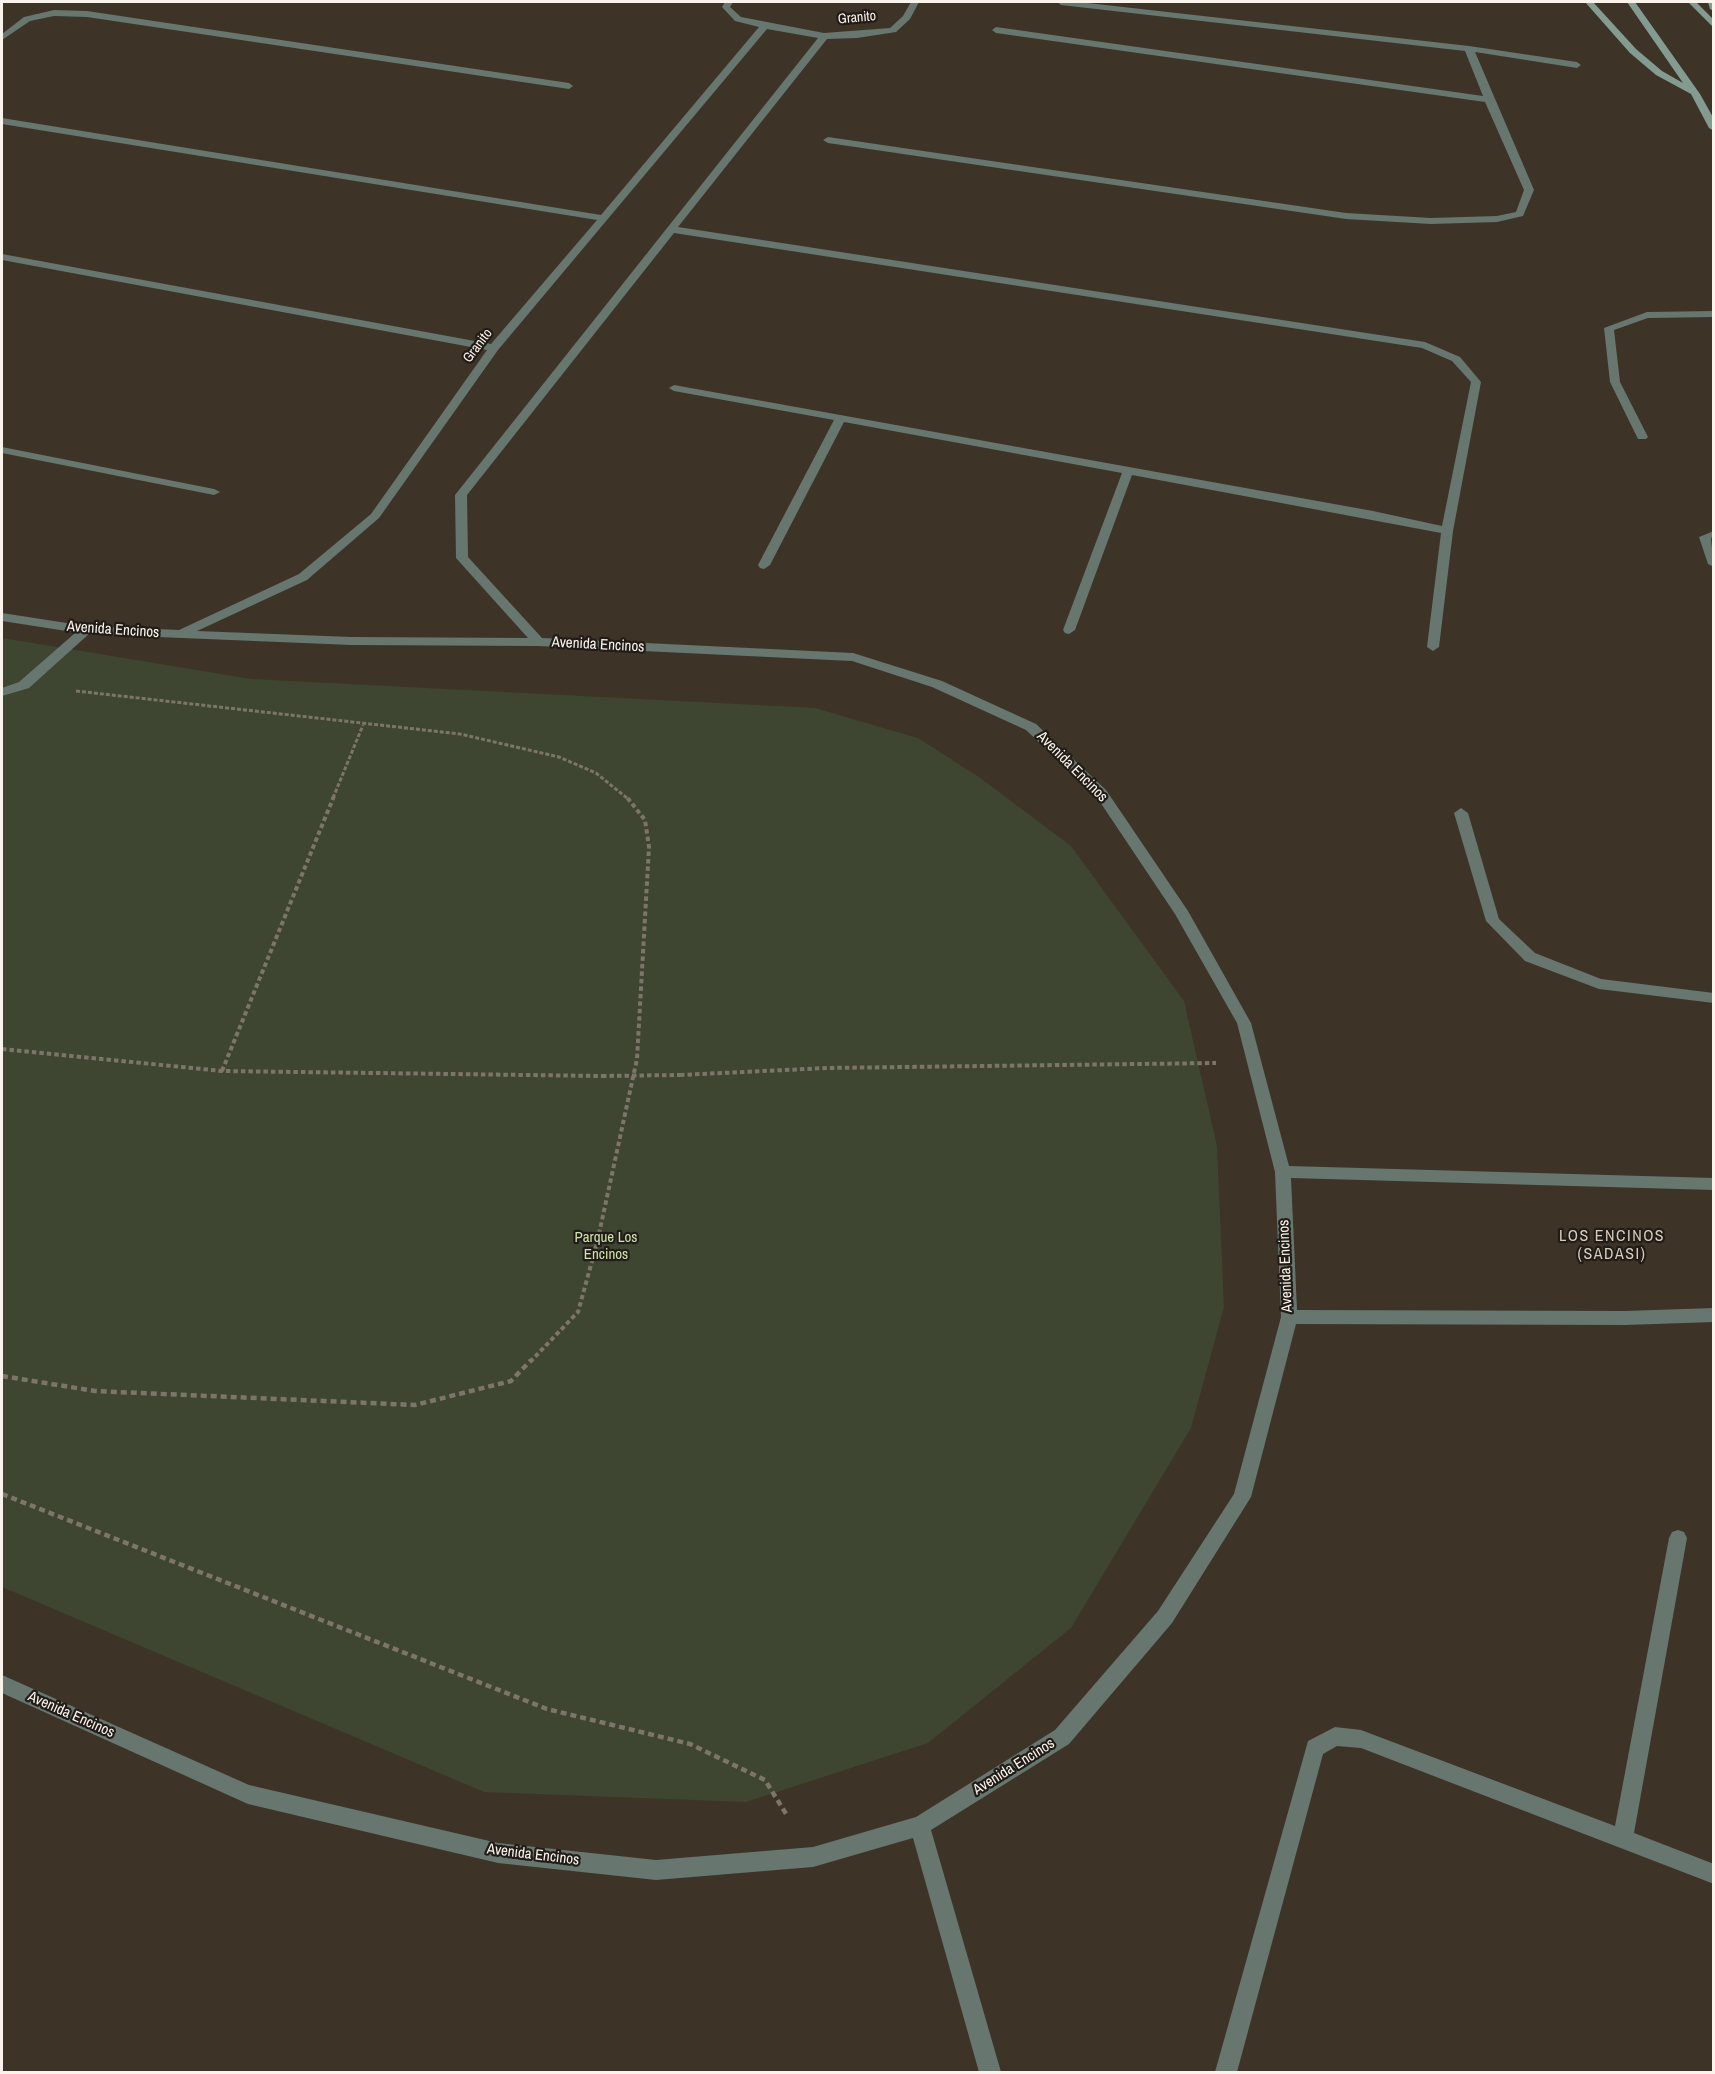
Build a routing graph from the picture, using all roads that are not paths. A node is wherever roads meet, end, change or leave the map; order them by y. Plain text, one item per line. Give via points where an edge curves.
1 (729, 2) edge
2 (915, 2) edge
3 (1061, 2) edge
4 (1589, 2) edge
5 (1632, 2) edge
6 (1692, 2) edge
7 (1712, 2) edge
8 (1713, 9) edge
9 (765, 26) junction
10 (1713, 26) edge
11 (996, 30) dead end
12 (824, 36) junction
13 (2, 38) edge
14 (1469, 49) junction
15 (1577, 65) dead end
16 (568, 86) dead end
17 (1695, 94) junction
18 (1489, 100) junction
19 (2, 121) edge
20 (1713, 128) edge
21 (828, 140) dead end
22 (604, 218) junction
23 (670, 229) junction
24 (2, 257) edge
25 (1713, 314) edge
26 (494, 348) junction
27 (674, 388) dead end
28 (841, 418) junction
29 (1642, 437) dead end
30 (2, 450) edge
31 (1128, 471) junction
32 (214, 492) dead end
33 (1447, 531) junction
34 (1713, 534) edge
35 (1713, 564) edge
36 (764, 565) dead end
37 (2, 617) edge
38 (86, 630) junction
39 (1069, 630) dead end
40 (180, 634) junction
41 (538, 642) junction
42 (1433, 647) dead end
43 (2, 692) edge
44 (1461, 813) dead end
45 (1713, 998) edge
46 (1283, 1172) junction
47 (1713, 1184) edge
48 (1713, 1315) edge
49 (1289, 1317) junction
50 (1678, 1538) dead end
51 (2, 1684) edge
52 (920, 1826) junction
53 (1623, 1839) junction
54 (1713, 1874) edge
55 (990, 2073) edge
56 (1226, 2073) edge

1 - 9 street, Granito via 726,7 738,19
2 - 12 street, Granito via 893,30
3 - 14 street
4 - 17 main road via 1633,51 1659,73
5 - 17 main road
6 - 10 main road
7 - 8 main road
9 - 12 street, Granito
9 - 22 street, Granito
11 - 18 street
12 - 23 street, Granito
13 - 16 street via 27,19 54,13 87,14
14 - 15 street
14 - 18 street
17 - 20 main road
18 - 21 street via 1529,190 1521,214 1497,219 1431,222 1346,216
19 - 22 street
22 - 26 street, Granito
23 - 33 street via 1425,345 1456,359 1476,382
23 - 41 street, Granito via 461,495 462,558
24 - 26 street
25 - 29 street via 1647,315 1609,328 1615,382
26 - 40 street, Granito via 375,516 303,577
27 - 28 street
28 - 31 street
28 - 36 street
30 - 32 street
31 - 33 street
31 - 39 street
33 - 42 street
34 - 35 street via 1705,537
37 - 38 street, Avenida Encinos
38 - 40 street, Avenida Encinos
38 - 43 street via 24,685
40 - 41 street, Avenida Encinos via 351,641
41 - 46 street, Avenida Encinos via 853,657 937,684 1031,727 1101,793 1181,911 1244,1023
44 - 45 street via 1493,921 1530,957 1599,984
46 - 47 street
46 - 49 street, Avenida Encinos
48 - 49 street
49 - 52 street, Avenida Encinos via 1242,1497 1165,1617 1062,1737
50 - 53 street
51 - 52 street, Avenida Encinos via 248,1794 498,1853 656,1870 813,1857
52 - 55 street
53 - 54 street
53 - 56 street via 1361,1739 1335,1736 1315,1748

